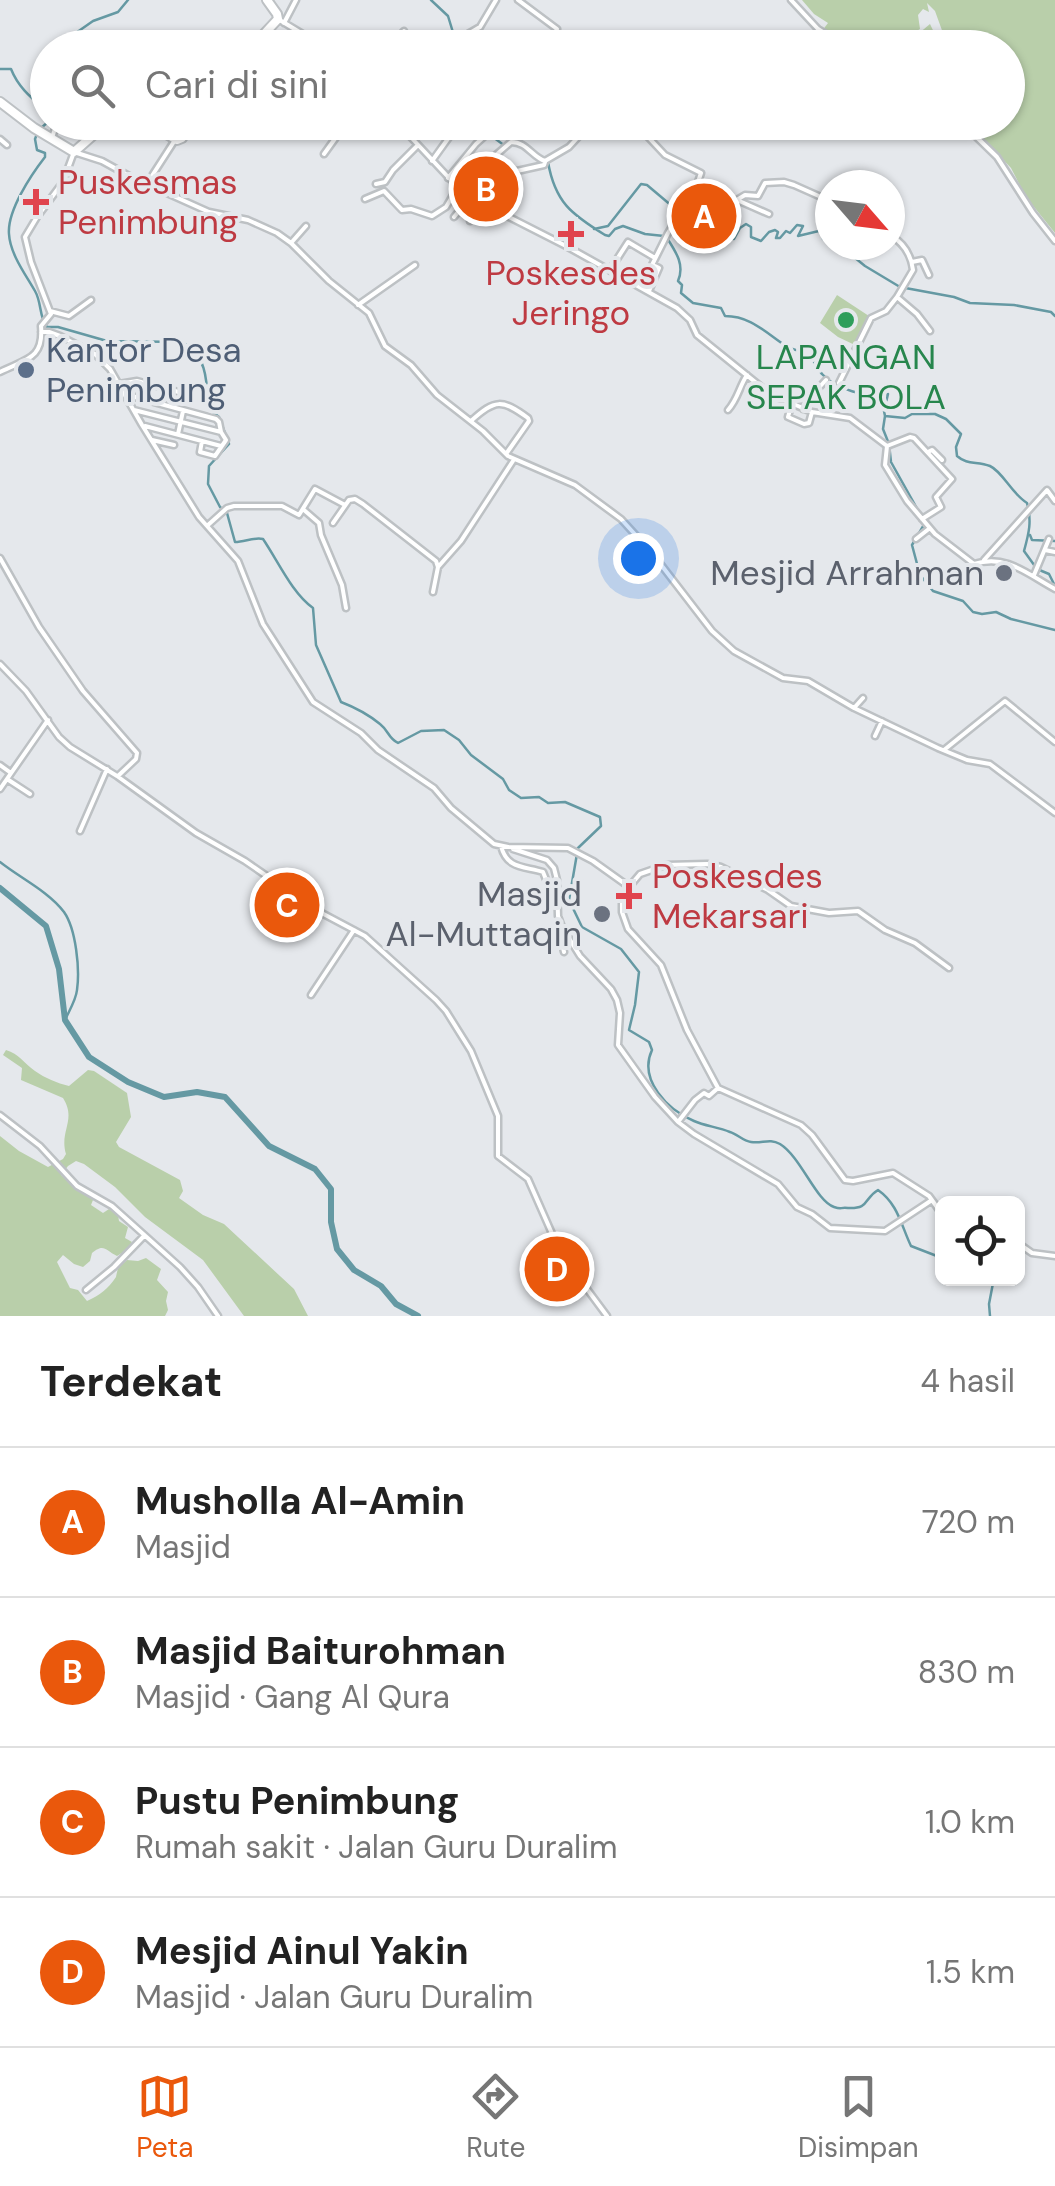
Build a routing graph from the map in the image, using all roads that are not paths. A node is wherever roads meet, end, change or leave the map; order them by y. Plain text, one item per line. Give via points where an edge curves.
1 (266, 0) edge
2 (296, 0) edge
3 (496, 0) edge
4 (518, 0) edge
5 (791, 0) edge
6 (281, 21) junction
7 (271, 30) edge
8 (296, 30) edge
9 (475, 30) edge
10 (557, 30) edge
11 (818, 30) edge
12 (0, 102) edge
13 (30, 124) edge
14 (0, 139) edge
15 (55, 140) edge
16 (86, 140) edge
17 (175, 140) edge
18 (334, 140) edge
19 (414, 140) edge
20 (447, 140) edge
21 (480, 140) edge
22 (576, 140) edge
23 (651, 140) edge
24 (980, 140) edge
25 (7, 145) dead end
26 (418, 146) junction
27 (73, 151) junction
28 (324, 154) dead end
29 (546, 160) junction
30 (432, 161) junction
31 (448, 178) junction
32 (147, 182) junction
33 (376, 184) dead end
34 (459, 185) junction
35 (698, 185) junction
36 (472, 193) junction
37 (815, 195) edge
38 (364, 199) dead end
39 (728, 199) junction
40 (737, 200) junction
41 (484, 201) junction
42 (684, 208) junction
43 (769, 214) dead end
44 (454, 218) dead end
45 (470, 221) dead end
46 (306, 226) dead end
47 (1055, 242) edge
48 (292, 243) junction
49 (905, 248) edge
50 (654, 262) junction
51 (912, 262) junction
52 (415, 265) dead end
53 (610, 270) junction
54 (929, 275) dead end
55 (641, 287) junction
56 (648, 292) junction
57 (897, 297) junction
58 (91, 300) dead end
59 (358, 305) junction
60 (50, 311) junction
61 (41, 332) junction
62 (930, 332) dead end
63 (0, 372) edge
64 (747, 375) junction
65 (826, 380) dead end
66 (839, 383) dead end
67 (119, 384) junction
68 (124, 394) junction
69 (190, 395) dead end
70 (792, 404) junction
71 (803, 409) junction
72 (133, 410) junction
73 (728, 410) dead end
74 (184, 411) junction
75 (812, 412) junction
76 (471, 421) junction
77 (181, 423) junction
78 (142, 425) junction
79 (221, 432) junction
80 (178, 434) junction
81 (152, 440) junction
82 (202, 440) junction
83 (891, 444) junction
84 (174, 445) dead end
85 (224, 446) junction
86 (928, 452) junction
87 (506, 454) junction
88 (513, 460) junction
89 (942, 460) dead end
90 (1055, 502) edge
91 (345, 505) junction
92 (302, 509) junction
93 (925, 521) junction
94 (333, 523) dead end
95 (207, 526) junction
96 (916, 539) dead end
97 (1049, 539) dead end
98 (1045, 550) junction
99 (1055, 552) edge
100 (0, 558) edge
101 (984, 560) junction
102 (438, 568) junction
103 (1036, 570) junction
104 (1055, 589) edge
105 (432, 592) dead end
106 (346, 608) dead end
107 (0, 664) edge
108 (863, 698) dead end
109 (854, 708) junction
110 (48, 720) junction
111 (882, 721) junction
112 (874, 736) dead end
113 (1055, 742) edge
114 (944, 750) junction
115 (0, 765) edge
116 (107, 770) junction
117 (9, 776) junction
118 (117, 776) junction
119 (0, 789) edge
120 (30, 794) dead end
121 (1055, 813) edge
122 (80, 831) dead end
123 (501, 846) junction
124 (508, 847) junction
125 (549, 887) dead end
126 (630, 887) junction
127 (354, 930) junction
128 (565, 933) junction
129 (564, 952) dead end
130 (949, 968) dead end
131 (312, 995) dead end
132 (718, 1088) junction
133 (0, 1115) edge
134 (678, 1122) junction
135 (932, 1200) junction
136 (935, 1204) edge
137 (144, 1236) junction
138 (1025, 1249) edge
139 (1055, 1256) edge
140 (86, 1290) dead end
141 (218, 1316) edge
142 (607, 1316) edge

1 - 6 street
2 - 6 street
3 - 9 street
4 - 10 street
5 - 11 street
6 - 7 street
6 - 8 street
12 - 13 street
14 - 25 street
15 - 27 street
16 - 27 street
17 - 32 street
18 - 28 street
19 - 26 street
20 - 30 street
21 - 31 street
22 - 29 street
23 - 35 street via 701,172
24 - 47 street
26 - 30 street
26 - 33 street
27 - 32 street
27 - 60 street via 61,185 25,237
29 - 36 street via 512,142
29 - 41 street via 517,172
30 - 31 street
31 - 34 street
32 - 48 street
34 - 36 street
34 - 38 street via 432,216 402,210 384,192
35 - 39 street
35 - 42 street
36 - 41 street
36 - 44 street
37 - 40 street via 784,182 766,183 758,196
39 - 40 street
39 - 42 street via 714,226
40 - 43 street
41 - 45 street
41 - 53 street
42 - 50 street
46 - 48 street
48 - 59 street
49 - 51 street
50 - 53 street via 628,242
50 - 55 street
50 - 56 street via 659,268
51 - 54 street via 922,260
51 - 57 street
52 - 59 street
53 - 55 street
55 - 56 street
56 - 64 street via 681,311 697,335
57 - 62 street
57 - 66 street via 872,318
58 - 60 street via 69,316
59 - 76 street via 385,346
60 - 61 street
61 - 63 street via 37,352
61 - 67 street via 95,354
64 - 70 street
64 - 73 street
65 - 71 street
67 - 68 street
67 - 69 street via 137,381
68 - 72 street
68 - 74 street
70 - 71 street
70 - 75 street via 790,418 806,424
71 - 75 street
72 - 77 street
72 - 78 street
74 - 77 street
74 - 79 street via 218,420
75 - 83 street via 850,418
76 - 87 street
76 - 87 street via 500,403 528,418
77 - 79 street
77 - 80 street
78 - 80 street
78 - 81 street
79 - 85 street
80 - 82 street
81 - 84 street
81 - 95 street
82 - 85 street
82 - 85 street via 201,453 215,456
83 - 86 street via 912,437
83 - 93 street via 885,464
86 - 89 street
86 - 93 street via 952,479 936,497 940,508
87 - 88 street
88 - 102 street
88 - 109 street via 576,484 612,512 734,651
90 - 101 street via 1046,490
91 - 92 street via 315,489
91 - 94 street
91 - 102 street via 352,499 363,504
92 - 95 street via 298,515 282,506 225,510
92 - 106 street via 319,523
93 - 96 street
93 - 101 street via 972,563
95 - 123 street via 238,561 263,624 313,702 434,788
97 - 98 street
98 - 99 street
98 - 103 street
100 - 118 street via 83,691 136,753
101 - 103 street
102 - 105 street
103 - 104 street
107 - 110 street
108 - 109 street
109 - 111 street
110 - 116 street via 66,745
110 - 117 street
111 - 112 street
111 - 114 street
113 - 114 street via 1004,701
114 - 121 street via 993,766
115 - 117 street
116 - 118 street
116 - 122 street
117 - 119 street
117 - 120 street
118 - 127 street via 196,834
123 - 124 street
123 - 125 street via 514,864 543,872
124 - 126 street via 576,851
124 - 128 street via 551,863
126 - 130 street via 658,866 713,864 791,906 858,910
126 - 132 street via 622,907 625,924 660,965
127 - 131 street
127 - 142 street via 454,1022 498,1116 498,1156 528,1179 560,1254
128 - 129 street
128 - 134 street via 617,1000 618,1045
132 - 134 street via 698,1097
132 - 135 street via 801,1124 845,1180 893,1173
133 - 137 street
134 - 135 street via 778,1184 797,1207 830,1228 885,1231
135 - 136 street
137 - 140 street
137 - 141 street via 193,1281
138 - 139 street

